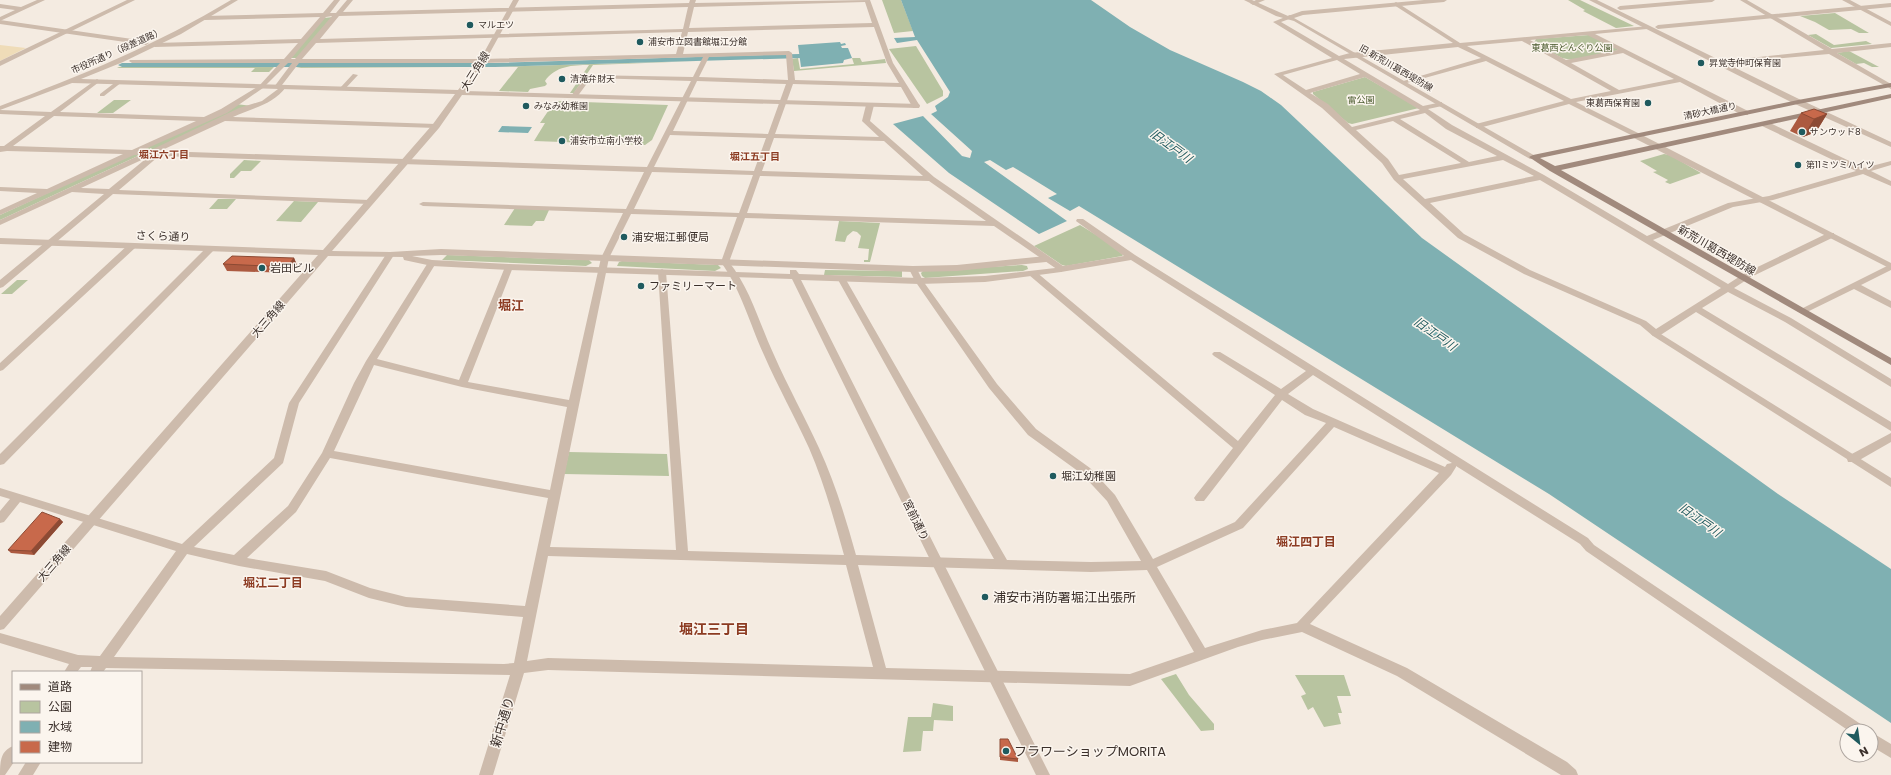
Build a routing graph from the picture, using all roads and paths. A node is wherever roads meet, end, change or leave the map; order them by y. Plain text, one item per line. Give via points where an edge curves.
1 (42, 0) edge
2 (132, 0) edge
3 (226, 0) edge
4 (235, 0) edge
5 (337, 0) edge
6 (350, 0) edge
7 (516, 0) edge
8 (867, 0) edge
9 (1262, 0) edge
10 (1444, 0) edge
11 (1592, 0) edge
12 (1604, 0) edge
13 (1712, 0) edge
14 (1743, 0) edge
15 (1845, 0) edge
16 (1250, 2) edge
17 (693, 3) edge
18 (1396, 4) junction
19 (1891, 5) edge
20 (0, 6) edge
21 (1620, 8) junction
22 (1860, 8) junction
23 (21, 9) junction
24 (510, 10) junction
25 (324, 15) junction
26 (337, 15) junction
27 (1771, 16) junction
28 (1290, 17) junction
29 (205, 18) junction
30 (0, 19) edge
31 (0, 22) edge
32 (1891, 24) edge
33 (875, 25) junction
34 (1658, 27) junction
35 (1647, 28) junction
36 (685, 30) junction
37 (66, 32) junction
38 (1588, 33) junction
39 (496, 35) junction
40 (1522, 38) junction
41 (315, 41) junction
42 (302, 42) junction
43 (146, 43) junction
44 (1458, 44) junction
45 (155, 45) junction
46 (1891, 45) edge
47 (1828, 50) junction
48 (1624, 51) junction
49 (1355, 54) junction
50 (679, 56) junction
51 (1336, 57) junction
52 (705, 58) junction
53 (1486, 59) junction
54 (132, 61) dead end
55 (1565, 62) junction
56 (1731, 62) junction
57 (283, 63) junction
58 (482, 63) junction
59 (0, 64) edge
60 (296, 64) junction
61 (1366, 74) junction
62 (355, 75) dead end
63 (695, 79) junction
64 (1681, 80) junction
65 (73, 81) junction
66 (97, 81) junction
67 (120, 82) junction
68 (791, 82) junction
69 (1402, 82) junction
70 (902, 85) junction
71 (261, 86) junction
72 (1890, 86) edge
73 (280, 87) junction
74 (342, 89) junction
75 (1306, 92) junction
76 (1618, 92) junction
77 (462, 93) junction
78 (102, 95) dead end
79 (575, 96) junction
80 (1891, 96) edge
81 (685, 99) junction
82 (1808, 100) junction
83 (783, 102) junction
84 (1570, 102) junction
85 (1798, 102) junction
86 (0, 103) edge
87 (1440, 104) junction
88 (870, 105) junction
89 (0, 108) edge
90 (1424, 110) junction
91 (1829, 110) junction
92 (0, 112) edge
93 (1820, 112) junction
94 (54, 113) junction
95 (1745, 113) junction
96 (205, 119) junction
97 (224, 119) junction
98 (1394, 119) junction
99 (1765, 124) junction
100 (436, 126) junction
101 (1479, 126) junction
102 (1351, 129) junction
103 (667, 133) junction
104 (771, 136) junction
105 (1637, 136) junction
106 (1891, 138) edge
107 (887, 139) junction
108 (1891, 144) edge
109 (1657, 146) junction
110 (2, 150) edge
111 (131, 153) junction
112 (152, 153) junction
113 (1505, 157) junction
114 (1533, 157) junction
115 (404, 162) junction
116 (1891, 163) edge
117 (1468, 164) junction
118 (1553, 169) junction
119 (650, 170) junction
120 (1864, 171) junction
121 (757, 174) junction
122 (1541, 177) junction
123 (1398, 178) junction
124 (931, 179) junction
125 (1891, 184) edge
126 (0, 189) edge
127 (69, 190) junction
128 (49, 191) junction
129 (109, 193) junction
130 (1760, 199) junction
131 (369, 202) junction
132 (1424, 202) junction
133 (423, 204) dead end
134 (628, 211) junction
135 (0, 213) edge
136 (742, 215) junction
137 (0, 222) edge
138 (1080, 222) dead end
139 (996, 224) junction
140 (1664, 232) junction
141 (1831, 235) junction
142 (1647, 239) junction
143 (0, 240) edge
144 (51, 243) junction
145 (132, 246) junction
146 (210, 248) junction
147 (326, 254) junction
148 (390, 255) junction
149 (1132, 257) junction
150 (605, 258) junction
151 (1046, 258) junction
152 (725, 262) junction
153 (432, 263) junction
154 (1891, 266) edge
155 (509, 267) junction
156 (913, 268) junction
157 (602, 269) junction
158 (1061, 269) junction
159 (792, 271) junction
160 (662, 272) junction
161 (1032, 273) junction
162 (736, 274) junction
163 (842, 278) junction
164 (1744, 278) junction
165 (919, 281) junction
166 (2, 282) edge
167 (1854, 285) junction
168 (1728, 289) junction
169 (1891, 305) edge
170 (1696, 309) junction
171 (1802, 311) junction
172 (1656, 334) junction
173 (1217, 354) dead end
174 (371, 361) junction
175 (1891, 362) edge
176 (0, 368) edge
177 (1312, 371) junction
178 (462, 384) junction
179 (1891, 384) edge
180 (1280, 395) junction
181 (572, 404) junction
182 (1332, 423) junction
183 (1891, 427) edge
184 (1891, 437) edge
185 (1239, 448) junction
186 (327, 454) junction
187 (1852, 459) junction
188 (0, 461) edge
189 (1456, 461) junction
190 (1447, 472) junction
191 (1891, 483) edge
192 (0, 492) edge
193 (553, 496) junction
194 (18, 498) junction
195 (1200, 498) dead end
196 (0, 519) edge
197 (91, 520) junction
198 (184, 549) junction
199 (542, 551) junction
200 (682, 554) junction
201 (849, 559) junction
202 (237, 560) junction
203 (937, 562) junction
204 (1003, 564) junction
205 (1151, 565) junction
206 (531, 612) junction
207 (0, 625) edge
208 (1303, 627) junction
209 (0, 638) edge
210 (1202, 655) junction
211 (78, 661) junction
212 (100, 667) edge
213 (519, 668) junction
214 (71, 671) edge
215 (881, 674) junction
216 (994, 676) junction
217 (1848, 723) edge
218 (1879, 744) edge
219 (1891, 752) edge
220 (12, 753) edge
221 (33, 763) edge
222 (0, 770) edge
223 (25, 775) edge
224 (486, 775) edge
225 (1043, 775) edge
226 (1571, 775) edge

1 - 23 street
2 - 37 street
3 - 43 street, 市役所通り（段差道路）
4 - 29 street, 市役所通り（段差道路）
5 - 25 street
6 - 26 street
7 - 24 street, 大三角線
8 - 17 street
8 - 33 street
9 - 16 street
10 - 18 street
11 - 35 street
12 - 21 street
13 - 21 street
14 - 27 street
15 - 22 street
16 - 28 street, 旧 新荒川葛西堤防線 via 1278,15
17 - 24 street
17 - 36 street
18 - 28 street via 1302,13
18 - 44 street
19 - 22 street
20 - 23 street
21 - 34 street
22 - 27 street
22 - 32 street
23 - 30 street
24 - 26 street
24 - 39 street, 大三角線
25 - 26 street
25 - 29 street
25 - 42 street
26 - 41 street
27 - 34 street
27 - 47 street
28 - 49 street, 旧 新荒川葛西堤防線
28 - 51 street via 1276,22
29 - 45 street, 市役所通り（段差道路）
31 - 37 street
33 - 36 street
33 - 70 street
34 - 56 street
35 - 38 street
35 - 85 street
36 - 39 street
36 - 50 street
37 - 43 street
37 - 59 street
38 - 40 street
38 - 48 street
39 - 41 street
39 - 58 street, 大三角線
40 - 44 street
40 - 55 street
41 - 60 street
42 - 45 street
42 - 57 street
43 - 86 street, 市役所通り（段差道路） via 89,70
44 - 49 street
44 - 53 street
45 - 65 street, 市役所通り（段差道路）
46 - 47 street
47 - 56 street
47 - 72 street
48 - 55 street
48 - 64 street
49 - 51 street
49 - 69 street, 旧 新荒川葛西堤防線
50 - 52 street
50 - 58 street
51 - 61 street
51 - 75 street via 1277,74
52 - 63 street, 新中通り
52 - 68 street via 789,56
53 - 69 street
53 - 84 street
54 - 57 street
55 - 76 street
56 - 82 street
57 - 60 street
57 - 71 street
58 - 60 street
58 - 77 street, 大三角線
60 - 73 street
61 - 75 street
61 - 90 street
62 - 74 street
63 - 68 street
63 - 79 street via 589,76
63 - 81 street, 新中通り
64 - 76 street
64 - 95 street
65 - 66 street
65 - 89 street, 市役所通り（段差道路）
66 - 67 street
66 - 94 street
67 - 71 street
67 - 78 street
68 - 70 street
68 - 83 street
69 - 87 street, 旧 新荒川葛西堤防線
70 - 88 street via 916,106
71 - 73 street
71 - 96 street via 224,111
72 - 82 main road, 清砂大橋通り
73 - 74 street
73 - 97 street via 278,94 263,104
74 - 77 street
75 - 102 street
76 - 84 street
77 - 79 street
77 - 100 street, 大三角線
79 - 81 street
80 - 91 main road
81 - 83 street
81 - 103 street, 新中通り
82 - 85 main road, 清砂大橋通り
82 - 91 street
83 - 88 street
83 - 104 street
84 - 101 street
84 - 105 street
85 - 93 street
85 - 95 main road, 清砂大橋通り
87 - 90 street
87 - 101 street, 旧 新荒川葛西堤防線
88 - 107 street via 866,121
90 - 98 street
90 - 113 street via 1449,127
91 - 93 main road
91 - 106 street
92 - 94 street
93 - 99 main road
93 - 108 street
94 - 96 street
94 - 110 street
95 - 105 main road, 清砂大橋通り
96 - 111 street
97 - 100 street
97 - 112 street
98 - 102 street
98 - 117 street
99 - 109 main road
99 - 120 street
100 - 115 street, 大三角線
101 - 114 street, 旧 新荒川葛西堤防線
102 - 123 street via 1385,161
103 - 104 street
103 - 119 street, 新中通り
104 - 107 street
104 - 121 street
105 - 109 street
105 - 114 main road, 清砂大橋通り
107 - 124 street
109 - 118 main road
109 - 130 street
110 - 111 street
111 - 112 street
111 - 128 street
112 - 115 street
112 - 127 street
112 - 129 street
113 - 117 street
113 - 122 street
114 - 118 main road, 新荒川葛西堤防線
115 - 119 street
115 - 131 street, 大三角線
116 - 120 street
117 - 123 street
118 - 140 main road, 新荒川葛西堤防線
119 - 121 street
119 - 134 street, 新中通り
120 - 125 street
120 - 130 street
121 - 124 street
121 - 136 street
122 - 132 street
122 - 142 street
123 - 132 street
124 - 139 street
126 - 128 street
127 - 129 street
127 - 137 street
128 - 135 street
129 - 131 street
129 - 144 street
130 - 140 street via 1731,205
130 - 141 street
131 - 147 street, 大三角線
132 - 172 street via 1461,236 1480,248 1527,272 1643,323
133 - 134 street
134 - 136 street
134 - 150 street, 新中通り
136 - 139 street
136 - 152 street
138 - 149 street
139 - 151 street
140 - 142 street
140 - 164 main road, 新荒川葛西堤防線
141 - 154 street
141 - 164 street
142 - 168 street
143 - 144 street, さくら通り
144 - 145 street, さくら通り
144 - 166 street
145 - 146 street, さくら通り
145 - 176 street
146 - 147 street, さくら通り
146 - 188 street
147 - 148 street, さくら通り
147 - 197 street, 大三角線
148 - 150 street via 441,252
148 - 153 street
148 - 198 street via 294,403 280,460
149 - 158 street
149 - 177 street
150 - 152 street
150 - 157 street, 新中通り
151 - 156 street via 957,268
151 - 158 street
152 - 159 street
152 - 162 street
153 - 155 street
153 - 174 street
154 - 167 street
155 - 157 street
155 - 178 street
156 - 159 street
156 - 165 street
157 - 160 street
157 - 181 street, 新中通り
158 - 161 street
159 - 162 street
159 - 163 street
159 - 203 street, 宮前通り
160 - 162 street
160 - 200 street
161 - 165 street via 985,279
161 - 185 street
162 - 201 street via 768,354 827,480
163 - 165 street
163 - 204 street
164 - 168 street
164 - 171 main road, 新荒川葛西堤防線
165 - 205 street via 993,386 1032,432 1098,482 1111,498
167 - 169 street
167 - 171 street
168 - 170 street
168 - 179 street via 1788,320
170 - 172 street
170 - 183 street
171 - 175 main road, 新荒川葛西堤防線
172 - 187 street
173 - 180 street
174 - 178 street
174 - 186 street
177 - 180 street
177 - 189 street
178 - 181 street
180 - 182 street
180 - 185 street
181 - 193 street, 新中通り
182 - 190 street
182 - 205 street via 1239,525
184 - 187 street
185 - 195 street
186 - 193 street
186 - 202 street via 292,509
187 - 191 street
189 - 190 street
189 - 217 street via 1584,541 1590,548
190 - 208 street via 1303,623
192 - 194 street
193 - 199 street, 新中通り
194 - 196 street
194 - 197 street
197 - 198 street
197 - 207 street, 大三角線
198 - 202 street
198 - 212 street
199 - 200 street
199 - 206 street, 新中通り
200 - 201 street
201 - 203 street
201 - 215 street
202 - 206 street via 326,576 369,593 406,602
203 - 204 street
203 - 216 street, 宮前通り
204 - 205 street via 1091,567
205 - 210 street
206 - 213 street, 新中通り
208 - 210 street via 1257,636
208 - 226 street via 1402,672 1562,767
209 - 211 street
210 - 216 street via 1130,680
211 - 212 street
211 - 214 street
212 - 213 street via 497,670
213 - 215 street via 548,664
213 - 224 street, 新中通り
215 - 216 street
216 - 225 street, 宮前通り
218 - 219 street
220 - 222 street
221 - 223 street

